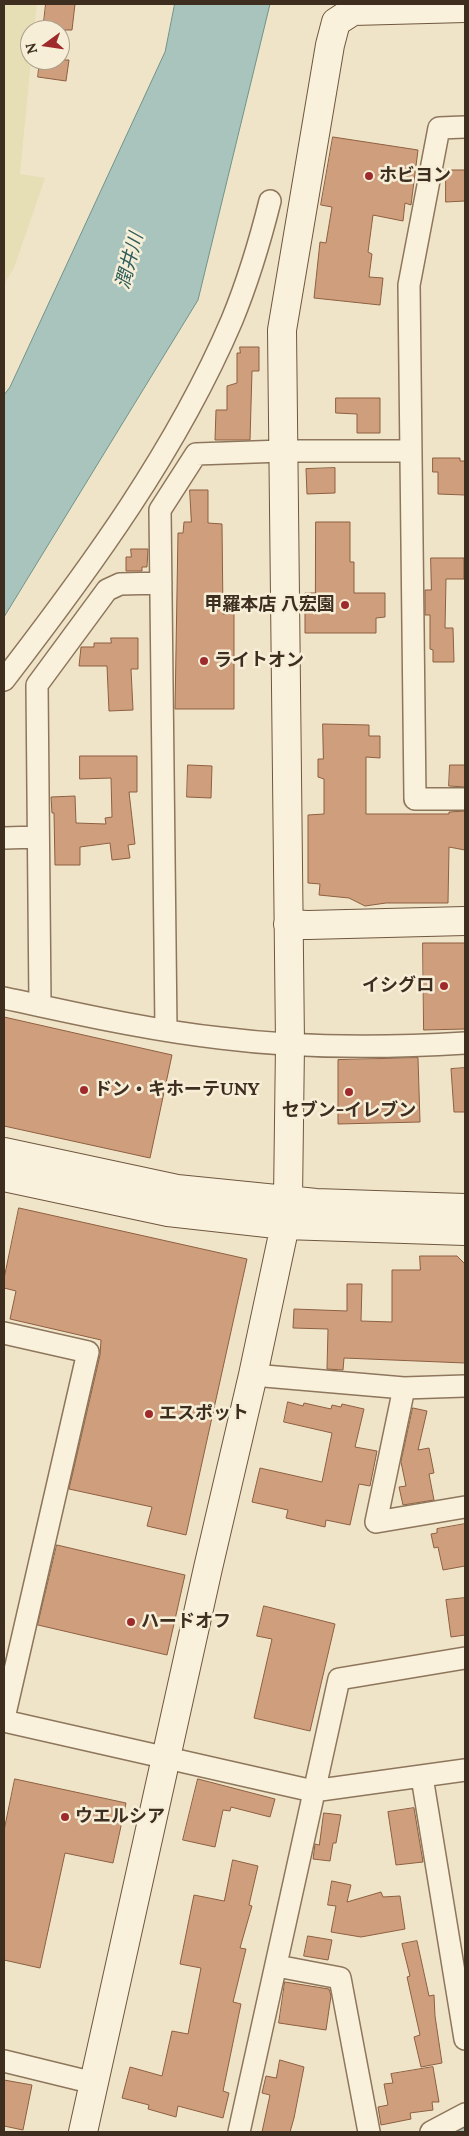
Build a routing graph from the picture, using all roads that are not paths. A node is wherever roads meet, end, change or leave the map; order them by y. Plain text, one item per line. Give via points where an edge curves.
1 (462, 6) edge
2 (335, 13) edge
3 (465, 127) edge
4 (270, 201) dead end
5 (410, 450) junction
6 (283, 451) junction
7 (161, 583) junction
8 (4, 680) edge
9 (465, 799) edge
10 (38, 837) junction
11 (4, 838) edge
12 (465, 921) edge
13 (288, 924) junction
14 (4, 998) edge
15 (40, 1006) junction
16 (166, 1030) junction
17 (465, 1043) edge
18 (290, 1044) junction
19 (4, 1152) edge
20 (4, 1177) edge
21 (465, 1208) edge
22 (286, 1212) junction
23 (465, 1231) edge
24 (4, 1333) edge
25 (253, 1375) junction
26 (465, 1386) edge
27 (404, 1388) junction
28 (465, 1507) edge
29 (465, 1658) edge
30 (4, 1720) edge
31 (166, 1758) junction
32 (465, 1770) edge
33 (422, 1776) junction
34 (314, 1791) junction
35 (277, 1966) junction
36 (465, 2039) edge
37 (4, 2061) edge
38 (94, 2083) junction
39 (465, 2114) edge
40 (83, 2132) edge
41 (239, 2132) edge
42 (369, 2132) edge
43 (431, 2132) edge

1 - 2 street
2 - 6 street via 282,330
3 - 5 street via 439,128 409,285
4 - 8 street via 258,249 232,319 195,398 135,501
5 - 6 street
5 - 9 street via 415,799
6 - 7 street via 196,454 160,510
6 - 13 street
7 - 10 street via 120,584 108,590 37,685
7 - 16 street
10 - 11 street
10 - 15 street
12 - 13 street
13 - 18 street
14 - 15 street
15 - 16 street
16 - 18 street
17 - 18 street
18 - 22 street
19 - 22 street
20 - 22 street via 168,1212
21 - 22 street via 316,1203
22 - 23 street
22 - 25 street
24 - 30 street via 88,1352
25 - 27 street
25 - 31 street
26 - 27 street
27 - 28 street via 376,1522
29 - 34 street via 340,1679
30 - 31 street
31 - 34 street
31 - 38 street
32 - 33 street
33 - 34 street
33 - 36 street
34 - 35 street
35 - 41 street
35 - 42 street via 340,1978
37 - 38 street
38 - 40 street
39 - 43 street

